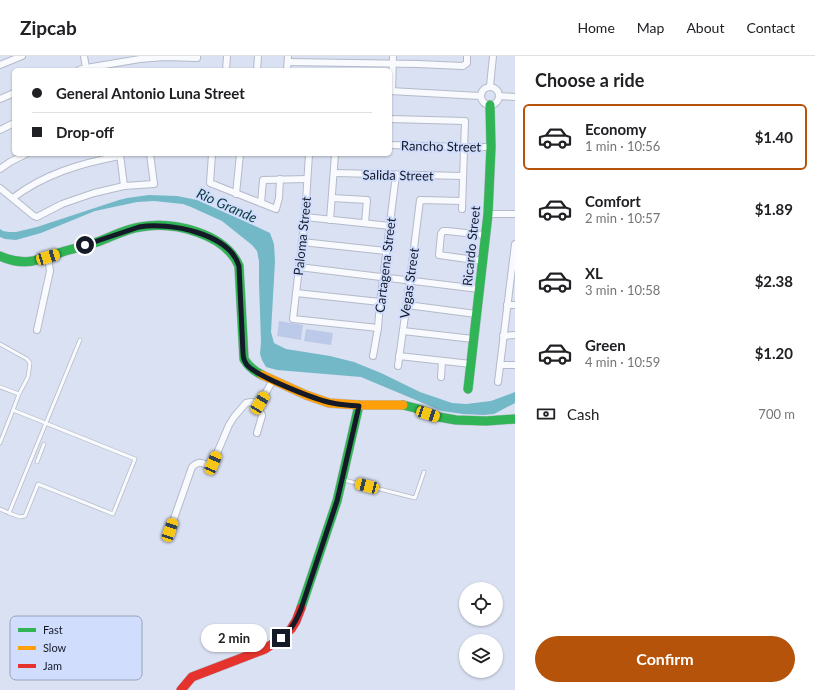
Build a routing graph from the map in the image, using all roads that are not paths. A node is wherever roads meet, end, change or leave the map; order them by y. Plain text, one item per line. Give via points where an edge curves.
1 (22, 56) edge
2 (84, 56) edge
3 (197, 56) edge
4 (227, 56) edge
5 (258, 56) edge
6 (393, 56) edge
7 (419, 56) edge
8 (467, 56) edge
9 (493, 56) edge
10 (288, 59) edge
11 (393, 64) junction
12 (418, 64) junction
13 (0, 65) edge
14 (108, 67) edge
15 (86, 68) joint
16 (226, 68) edge
17 (257, 68) edge
18 (392, 78) edge
19 (490, 86) junction
20 (392, 91) edge
21 (12, 94) edge
22 (480, 96) junction
23 (499, 96) junction
24 (515, 97) edge
25 (0, 99) edge
26 (490, 105) junction
27 (392, 119) edge
28 (12, 124) edge
29 (0, 130) edge
30 (392, 145) edge
31 (464, 147) junction
32 (491, 147) junction
33 (22, 156) edge
34 (116, 156) edge
35 (120, 156) edge
36 (150, 156) edge
37 (212, 156) edge
38 (240, 156) edge
39 (309, 156) edge
40 (335, 156) edge
41 (0, 169) edge
42 (334, 173) junction
43 (396, 175) junction
44 (463, 176) junction
45 (280, 179) junction
46 (307, 179) junction
47 (124, 186) junction
48 (0, 188) edge
49 (236, 194) junction
50 (13, 198) junction
51 (332, 198) junction
52 (462, 201) junction
53 (260, 203) junction
54 (462, 209) dead end
55 (488, 214) junction
56 (515, 214) edge
57 (305, 217) junction
58 (330, 220) junction
59 (365, 223) junction
60 (390, 226) junction
61 (485, 235) junction
62 (302, 242) junction
63 (515, 244) edge
64 (386, 251) junction
65 (0, 256) edge
66 (48, 257) junction
67 (482, 261) junction
68 (299, 267) junction
69 (513, 275) edge
70 (383, 277) junction
71 (410, 280) junction
72 (479, 289) junction
73 (296, 293) junction
74 (380, 302) junction
75 (407, 305) junction
76 (507, 305) junction
77 (515, 305) edge
78 (476, 314) junction
79 (378, 328) junction
80 (37, 330) dead end
81 (403, 331) junction
82 (515, 335) edge
83 (503, 336) junction
84 (474, 339) junction
85 (80, 340) dead end
86 (0, 344) edge
87 (373, 356) dead end
88 (399, 356) junction
89 (442, 361) junction
90 (470, 364) junction
91 (500, 365) junction
92 (515, 365) edge
93 (398, 366) dead end
94 (441, 377) dead end
95 (273, 380) junction
96 (498, 382) dead end
97 (0, 388) edge
98 (468, 389) dead end
99 (19, 394) junction
100 (260, 403) junction
101 (359, 406) junction
102 (13, 410) junction
103 (515, 419) edge
104 (46, 423) junction
105 (257, 433) dead end
106 (0, 443) edge
107 (44, 444) dead end
108 (36, 462) dead end
109 (424, 472) dead end
110 (342, 480) junction
111 (0, 509) edge
112 (9, 513) junction
113 (170, 530) dead end
114 (181, 690) edge

1 - 13 street
2 - 15 street
3 - 14 street via 140,59
4 - 16 street
5 - 17 street
6 - 11 street
7 - 12 street
8 - 12 street via 467,63 463,66
9 - 19 street
10 - 11 street
11 - 12 street
11 - 18 street
14 - 15 street
19 - 22 street via 483,89
19 - 23 street via 497,89
20 - 22 street
21 - 25 street
22 - 26 street via 484,104
23 - 24 street
23 - 26 street via 496,103
26 - 32 street, Ricardo Street
27 - 31 street via 465,121
28 - 29 street
30 - 31 street, Rancho Street
31 - 32 street, Rancho Street
31 - 44 street
32 - 55 street, Ricardo Street
33 - 41 street
34 - 50 street via 66,170 38,182
35 - 47 street
36 - 47 street via 154,184
37 - 49 street via 210,183
38 - 49 street
39 - 46 street, Paloma Street
40 - 42 street
42 - 43 street, Salida Street
42 - 51 street
43 - 44 street, Salida Street
43 - 60 street, Cartagena Street
44 - 52 street
45 - 46 street
45 - 53 street via 263,180
45 - 53 street via 276,209
46 - 57 street, Paloma Street
47 - 50 street via 79,197 37,217
48 - 50 street
49 - 53 street
51 - 58 street
51 - 59 street via 367,200
52 - 54 street
52 - 71 street, Vegas Street via 420,200
55 - 56 street
55 - 61 street, Ricardo Street
57 - 58 street
57 - 62 street, Paloma Street
58 - 59 street
59 - 60 street
60 - 64 street, Cartagena Street
61 - 67 street, Ricardo Street
61 - 67 street via 444,231 439,255
62 - 64 street
62 - 68 street, Paloma Street
63 - 69 street
64 - 70 street, Cartagena Street
65 - 66 street via 20,262
66 - 80 street via 50,271
66 - 95 street via 147,226 180,229 211,238 226,248 236,258 239,266 244,359 256,372
67 - 72 street, Ricardo Street
68 - 70 street
68 - 73 street, Paloma Street
69 - 76 street
70 - 71 street
70 - 74 street, Cartagena Street
71 - 72 street
71 - 75 street, Vegas Street
72 - 78 street, Ricardo Street
73 - 74 street
73 - 79 street, Paloma Street via 292,319
74 - 79 street, Cartagena Street
75 - 78 street
75 - 81 street, Vegas Street
76 - 77 street
76 - 83 street
78 - 84 street, Ricardo Street
79 - 87 street, Cartagena Street
81 - 84 street
81 - 88 street, Vegas Street
82 - 83 street
83 - 91 street
84 - 90 street, Ricardo Street
85 - 104 lane
86 - 99 lane via 30,363 28,377
88 - 89 street
88 - 93 street, Vegas Street
89 - 90 street
89 - 94 street
90 - 98 street, Ricardo Street
91 - 92 street
91 - 96 street
95 - 100 street
95 - 101 street via 321,400
97 - 99 lane
99 - 102 lane
100 - 105 street via 258,408 262,416
100 - 113 street via 246,403 234,417 212,465 200,462 192,467
101 - 103 street via 403,405 456,420
101 - 110 street
102 - 104 lane
102 - 106 lane
104 - 112 lane
104 - 112 lane via 135,459 113,514 38,484 26,516 20,517
107 - 108 lane
109 - 110 lane via 415,498
110 - 114 street via 301,609 291,629 265,648 192,677
111 - 112 lane

